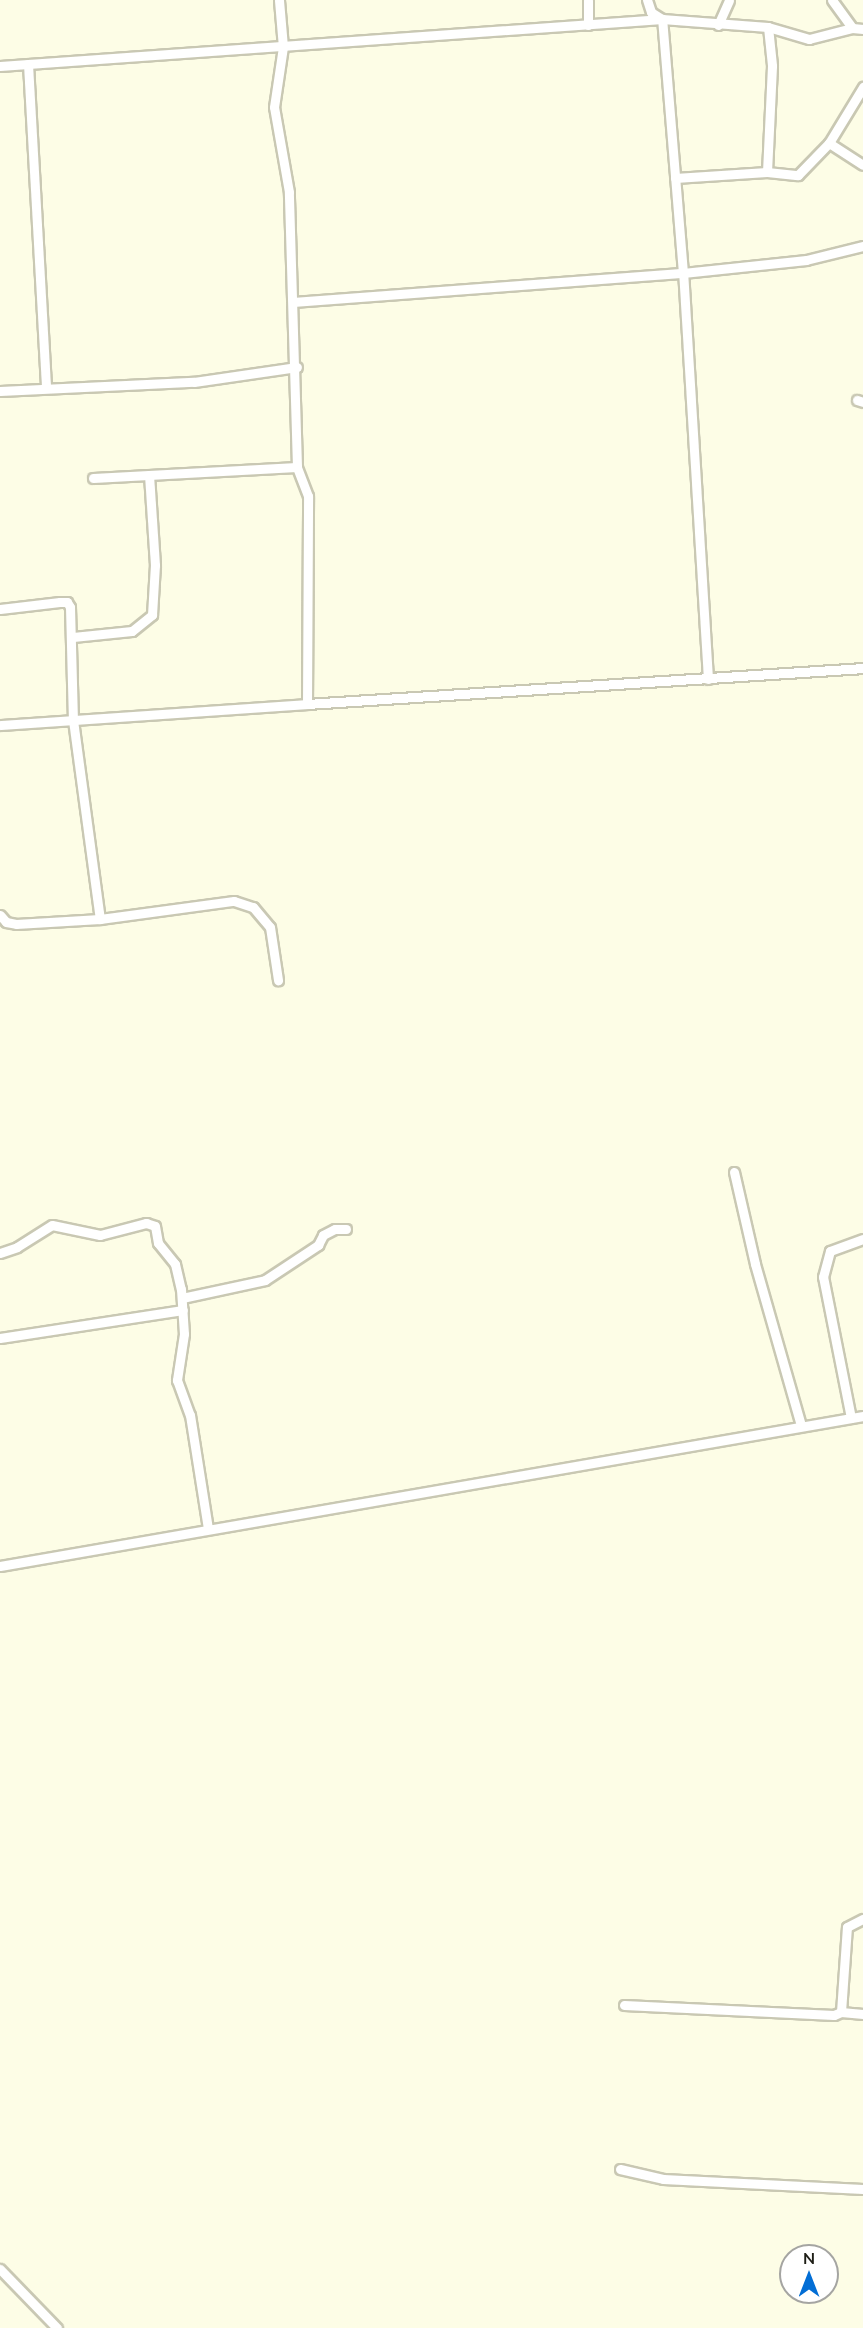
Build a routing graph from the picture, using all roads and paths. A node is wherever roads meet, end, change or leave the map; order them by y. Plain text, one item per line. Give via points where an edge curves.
1 (279, 0) edge
2 (588, 0) edge
3 (647, 0) edge
4 (729, 0) edge
5 (832, 0) edge
6 (662, 19) junction
7 (588, 25) junction
8 (718, 25) junction
9 (768, 27) junction
10 (852, 28) junction
11 (863, 29) edge
12 (283, 47) junction
13 (28, 64) junction
14 (0, 66) edge
15 (863, 87) edge
16 (828, 143) junction
17 (863, 165) edge
18 (767, 172) junction
19 (675, 178) junction
20 (863, 246) edge
21 (683, 273) junction
22 (294, 302) junction
23 (297, 367) junction
24 (46, 387) junction
25 (0, 391) edge
26 (297, 467) junction
27 (150, 475) junction
28 (93, 478) dead end
29 (0, 609) edge
30 (73, 637) junction
31 (863, 668) edge
32 (708, 679) junction
33 (307, 704) junction
34 (73, 720) junction
35 (0, 725) edge
36 (0, 915) edge
37 (100, 919) junction
38 (278, 980) dead end
39 (734, 1172) dead end
40 (346, 1229) dead end
41 (863, 1239) edge
42 (0, 1253) edge
43 (182, 1298) junction
44 (183, 1310) junction
45 (0, 1338) edge
46 (863, 1416) edge
47 (851, 1418) junction
48 (801, 1426) junction
49 (208, 1529) junction
50 (0, 1566) edge
51 (863, 1919) edge
52 (624, 2005) dead end
53 (841, 2012) junction
54 (863, 2014) edge
55 (620, 2169) dead end
56 (863, 2189) edge
57 (0, 2269) edge
58 (57, 2328) edge

1 - 12 street
2 - 7 street
3 - 6 street via 651,12
4 - 8 street
5 - 10 street
6 - 7 street
6 - 8 street
6 - 19 street
7 - 12 street
8 - 9 street
9 - 10 street via 809,39
9 - 18 street via 772,66
10 - 11 street
12 - 13 street
12 - 22 street via 274,107 289,192
13 - 14 street
13 - 24 street
15 - 16 street
16 - 17 street
16 - 18 street via 798,175
18 - 19 street
19 - 21 street
20 - 21 street via 806,260
21 - 22 street
21 - 32 street
22 - 23 street
23 - 24 street via 194,382
23 - 26 street
24 - 25 street
26 - 27 street
26 - 33 street via 308,496
27 - 28 street
27 - 30 street via 156,565 152,615 132,631
29 - 30 street via 67,602
30 - 34 street
31 - 32 street
32 - 33 street
33 - 34 street
34 - 35 street
34 - 37 street
36 - 37 street via 6,922 16,924
37 - 38 street via 234,901 253,907 270,927
39 - 48 street via 755,1264
40 - 43 street via 323,1235 318,1245 265,1280
41 - 47 street via 830,1251 823,1277
42 - 43 street via 51,1225 100,1235 153,1223 158,1243 177,1270
43 - 44 street
44 - 45 street
44 - 49 street via 177,1380 190,1415
46 - 47 street
47 - 48 street
48 - 49 street
49 - 50 street
51 - 53 street via 847,1927
52 - 53 street via 820,2016
53 - 54 street
55 - 56 street via 663,2179
57 - 58 street

